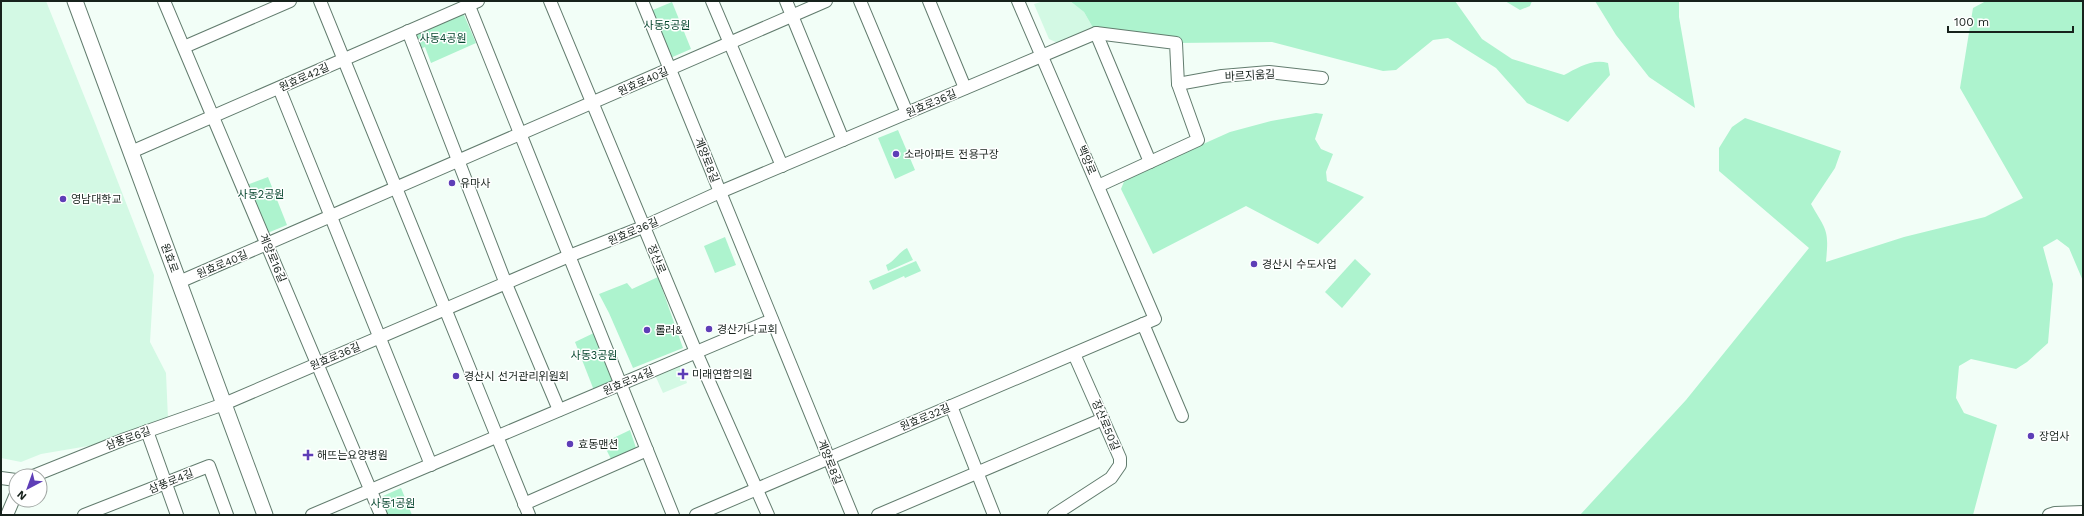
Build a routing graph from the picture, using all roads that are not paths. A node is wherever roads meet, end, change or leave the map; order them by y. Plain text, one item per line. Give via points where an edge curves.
1 (75, 1) edge
2 (164, 1) edge
3 (290, 1) edge
4 (320, 1) edge
5 (550, 1) edge
6 (642, 1) edge
7 (712, 1) edge
8 (786, 1) edge
9 (826, 1) edge
10 (860, 1) edge
11 (929, 1) edge
12 (1018, 1) edge
13 (471, 2) edge
14 (792, 16) junction
15 (408, 31) junction
16 (1096, 33) junction
17 (730, 43) junction
18 (184, 47) junction
19 (1042, 56) junction
20 (344, 60) junction
21 (670, 69) junction
22 (1322, 78) dead end
23 (1178, 84) junction
24 (279, 88) junction
25 (965, 88) junction
26 (593, 103) junction
27 (907, 113) junction
28 (213, 116) junction
29 (520, 134) junction
30 (842, 140) junction
31 (131, 152) junction
32 (460, 160) junction
33 (1150, 162) junction
34 (782, 166) junction
35 (1098, 186) junction
36 (396, 188) junction
37 (720, 192) junction
38 (331, 216) junction
39 (643, 227) junction
40 (267, 244) junction
41 (570, 256) junction
42 (179, 282) junction
43 (506, 284) junction
44 (445, 309) junction
45 (1155, 319) joint
46 (772, 320) junction
47 (1143, 324) junction
48 (380, 337) junction
49 (696, 352) junction
50 (1074, 354) junction
51 (317, 364) junction
52 (620, 384) junction
53 (224, 404) junction
54 (951, 406) junction
55 (559, 410) junction
56 (1182, 416) dead end
57 (1103, 419) junction
58 (147, 431) junction
59 (497, 436) junction
60 (647, 450) junction
61 (829, 458) junction
62 (431, 465) junction
63 (48, 468) edge
64 (978, 473) junction
65 (164, 483) junction
66 (757, 489) junction
67 (370, 490) junction
68 (527, 510) edge
69 (2083, 512) edge
70 (84, 515) edge
71 (177, 515) edge
72 (227, 515) edge
73 (265, 515) edge
74 (312, 515) edge
75 (381, 515) edge
76 (673, 515) edge
77 (696, 515) edge
78 (768, 515) edge
79 (852, 515) edge
80 (878, 515) edge
81 (994, 515) edge
82 (1054, 515) edge
83 (2049, 515) edge

1 - 31 main road, 원효로
2 - 18 street, 계양로16길
3 - 18 street
4 - 20 street
5 - 26 street, 장산로
6 - 21 street, 계양로8길
7 - 17 street
8 - 14 street
9 - 14 street, 원효로40길
10 - 27 street
11 - 25 street
12 - 19 street, 백양로
13 - 15 street, 원효로42길
13 - 29 street
14 - 17 street, 원효로40길
14 - 30 street
15 - 20 street, 원효로42길
15 - 32 street
16 - 19 street, 원효로36길
16 - 23 street via 1176,43
16 - 33 street
17 - 21 street, 원효로40길
17 - 34 street
18 - 28 street, 계양로16길
19 - 25 street, 원효로36길
19 - 35 street, 백양로
20 - 24 street, 원효로42길
20 - 36 street
21 - 26 street, 원효로40길
21 - 37 street, 계양로8길
22 - 23 street, 바르지움길 via 1269,72 1222,76
23 - 33 street via 1198,140
24 - 28 street, 원효로42길
24 - 38 street
25 - 27 street, 원효로36길
26 - 29 street, 원효로40길
26 - 39 street, 장산로
27 - 30 street, 원효로36길
28 - 31 street, 원효로42길
28 - 40 street, 계양로16길
29 - 32 street, 원효로40길
29 - 41 street
30 - 34 street, 원효로36길
31 - 42 main road, 원효로
32 - 36 street, 원효로40길
32 - 43 street
33 - 35 street
34 - 37 street, 원효로36길
35 - 45 street, 백양로
36 - 38 street, 원효로40길
36 - 44 street
37 - 39 street, 원효로36길
37 - 46 street, 계양로8길
38 - 40 street, 원효로40길
38 - 48 street
39 - 41 street, 원효로36길
39 - 49 street, 장산로
40 - 42 street, 원효로40길
40 - 51 street, 계양로16길
41 - 43 street, 원효로36길
41 - 52 street
42 - 53 main road, 원효로
43 - 44 street, 원효로36길
43 - 55 street
44 - 48 street, 원효로36길
44 - 59 street
45 - 47 street, 원효로32길
46 - 49 street
46 - 61 street, 계양로8길
47 - 50 street, 원효로32길
47 - 56 street
48 - 51 street, 원효로36길
48 - 62 street
49 - 52 street, 원효로34길
49 - 66 street, 장산로
50 - 54 street, 원효로32길
50 - 57 street, 장산로50길
51 - 53 street, 원효로36길
51 - 67 street, 계양로16길
52 - 55 street, 원효로34길
52 - 60 street
53 - 58 street, 삼풍로6길
53 - 73 main road, 원효로
54 - 61 street, 원효로32길
54 - 64 street
55 - 59 street, 원효로34길
57 - 64 street
57 - 82 street, 장산로50길 via 1120,458 1117,472
58 - 63 street, 삼풍로6길
58 - 65 street
59 - 62 street, 원효로34길
59 - 68 street
60 - 68 street
60 - 76 street
61 - 66 street, 원효로32길
61 - 79 street, 계양로8길
62 - 67 street, 원효로34길
64 - 80 street
64 - 81 street
65 - 70 street, 삼풍로4길
65 - 71 street
65 - 72 street, 삼풍로4길 via 209,466
66 - 77 street, 원효로32길
66 - 78 street, 장산로
67 - 74 street, 원효로34길
67 - 75 street, 계양로16길
69 - 83 street

